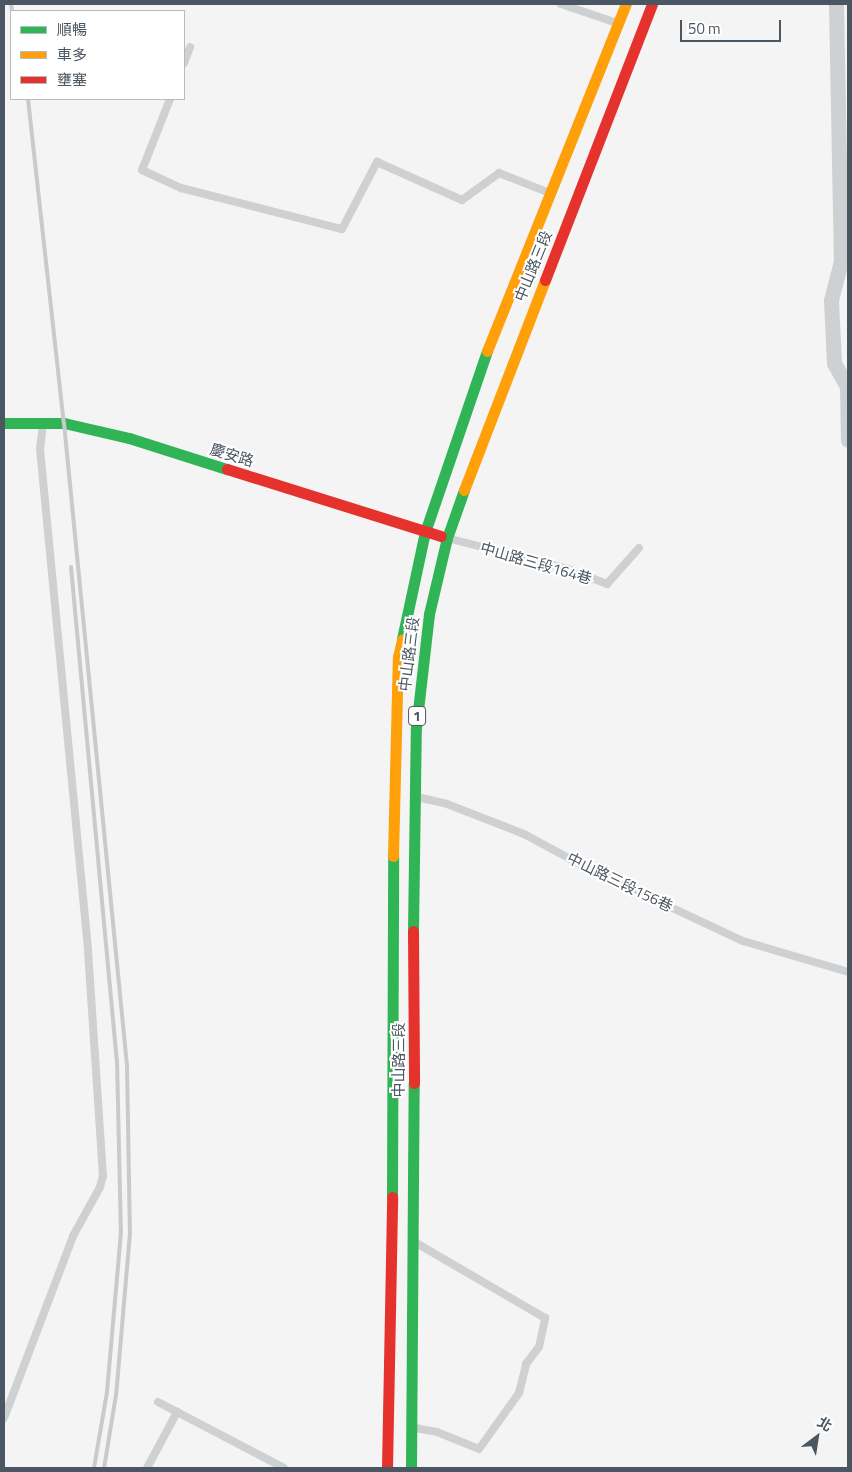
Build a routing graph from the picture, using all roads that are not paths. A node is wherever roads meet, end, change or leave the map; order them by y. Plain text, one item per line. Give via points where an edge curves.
1 (561, 4) edge
2 (626, 4) edge
3 (652, 4) edge
4 (836, 4) edge
5 (618, 23) junction
6 (190, 47) dead end
7 (185, 60) edge
8 (170, 100) edge
9 (551, 194) junction
10 (44, 420) junction
11 (4, 422) edge
12 (848, 440) edge
13 (425, 532) junction
14 (447, 538) junction
15 (639, 548) dead end
16 (393, 795) junction
17 (412, 796) junction
18 (848, 972) edge
19 (412, 1241) junction
20 (158, 1402) dead end
21 (178, 1412) junction
22 (4, 1418) edge
23 (399, 1430) junction
24 (147, 1468) edge
25 (284, 1468) edge
26 (387, 1468) edge
27 (411, 1468) edge

1 - 5 lane
2 - 5 main road, 中山路三段 / 1
3 - 14 main road, 中山路三段 / 1 via 514,354
4 - 12 street via 841,261 831,300 834,363 847,386
5 - 9 main road, 中山路三段 / 1
6 - 7 lane
8 - 9 lane via 142,170 181,188 342,229 377,162 462,200 499,173
9 - 13 main road, 中山路三段 / 1 via 488,347
10 - 11 main road, 慶安路
10 - 13 main road, 慶安路 via 129,438
10 - 22 lane via 40,449 88,949 102,1176 100,1187 73,1236
13 - 14 main road, 慶安路
13 - 16 main road, 中山路三段 / 1 via 398,658
14 - 15 lane, 中山路三段164巷 via 568,569 607,584
14 - 17 main road, 中山路三段 / 1 via 429,614
16 - 17 lane, 中山路三段156巷
16 - 23 main road, 中山路三段 / 1
17 - 18 lane, 中山路三段156巷 via 447,804 524,834 743,941
17 - 19 main road, 中山路三段 / 1
19 - 23 main road, 中山路三段 / 1
19 - 23 lane via 545,1318 539,1347 526,1364 520,1393 479,1449 437,1432
20 - 21 lane
21 - 24 lane
21 - 25 lane
23 - 26 main road, 中山路三段 / 1
23 - 27 main road, 中山路三段 / 1

